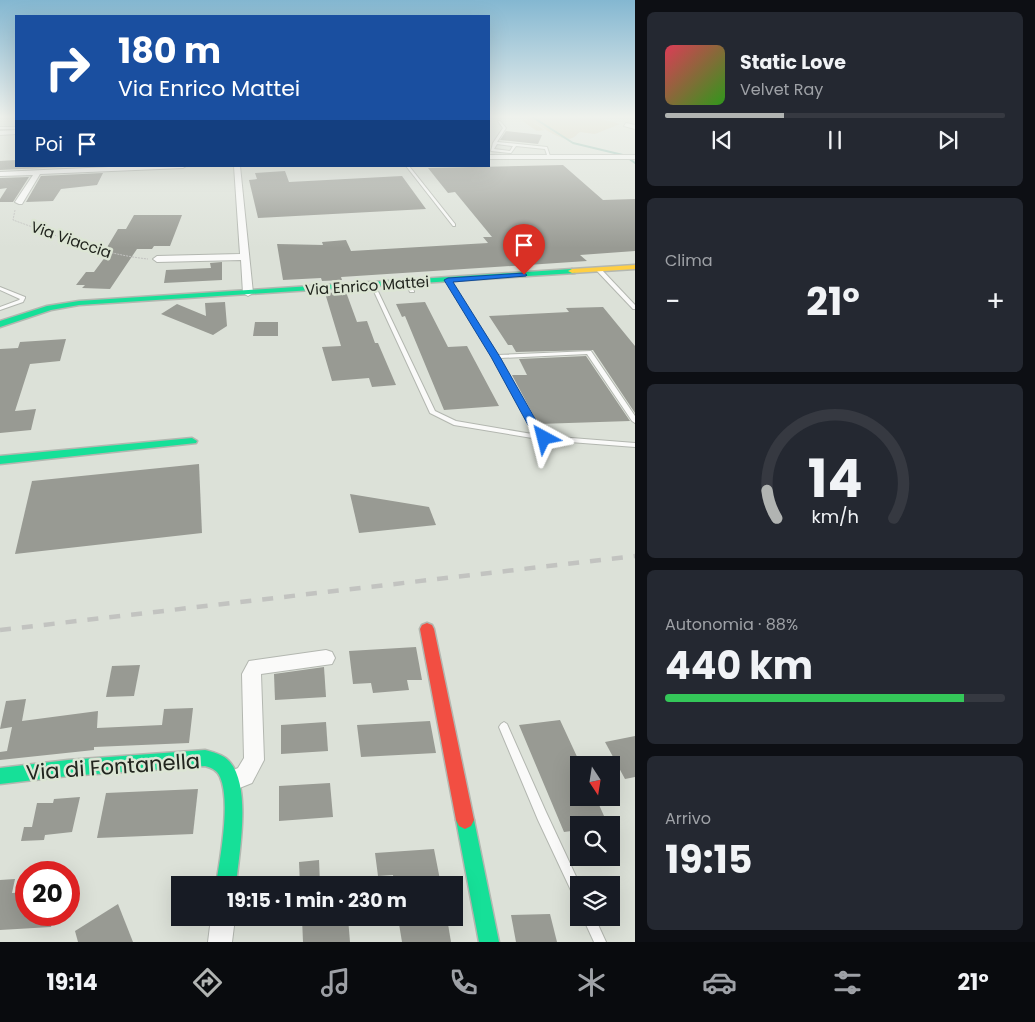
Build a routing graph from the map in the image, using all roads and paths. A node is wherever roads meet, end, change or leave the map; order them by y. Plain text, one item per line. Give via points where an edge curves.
1 (159, 167) edge
2 (237, 167) edge
3 (408, 167) edge
4 (38, 172) junction
5 (0, 174) edge
6 (19, 202) joint
7 (454, 225) dead end
8 (244, 257) junction
9 (157, 259) joint
10 (635, 267) edge
11 (599, 270) junction
12 (448, 280) junction
13 (373, 285) junction
14 (0, 288) edge
15 (11, 293) junction
16 (248, 293) junction
17 (0, 294) edge
18 (2, 308) edge
19 (635, 308) edge
20 (0, 324) edge
21 (496, 357) junction
22 (635, 421) edge
23 (544, 438) junction
24 (192, 441) dead end
25 (635, 445) edge
26 (0, 460) edge
27 (427, 629) dead end
28 (326, 658) dead end
29 (504, 727) dead end
30 (0, 776) edge
31 (232, 781) junction
32 (227, 876) edge
33 (570, 876) edge
34 (222, 926) edge
35 (593, 926) edge
36 (220, 942) edge
37 (489, 942) edge
38 (600, 942) edge

1 - 4 street
2 - 8 street
3 - 7 lane
4 - 5 street
4 - 6 street, Via Viaccia
6 - 9 path, Via Viaccia via 13,220 102,253
8 - 9 street
8 - 16 street
10 - 11 street, Via Enrico Mattei
11 - 12 street, Via Enrico Mattei
11 - 19 lane
12 - 13 street, Via Enrico Mattei via 409,287
12 - 21 lane
13 - 16 street, Via Enrico Mattei
13 - 23 lane via 432,412 454,423
14 - 15 lane
15 - 17 lane
15 - 18 lane via 22,300
16 - 20 street, Via Enrico Mattei via 72,304
21 - 22 lane via 589,352
21 - 23 lane via 533,425
23 - 25 lane
24 - 26 street
27 - 37 street
28 - 31 street via 256,667 251,674 254,760 245,776
29 - 33 lane
30 - 31 street, Via di Fontanella via 205,758 223,766
31 - 32 street via 232,833
34 - 36 street
35 - 38 lane

